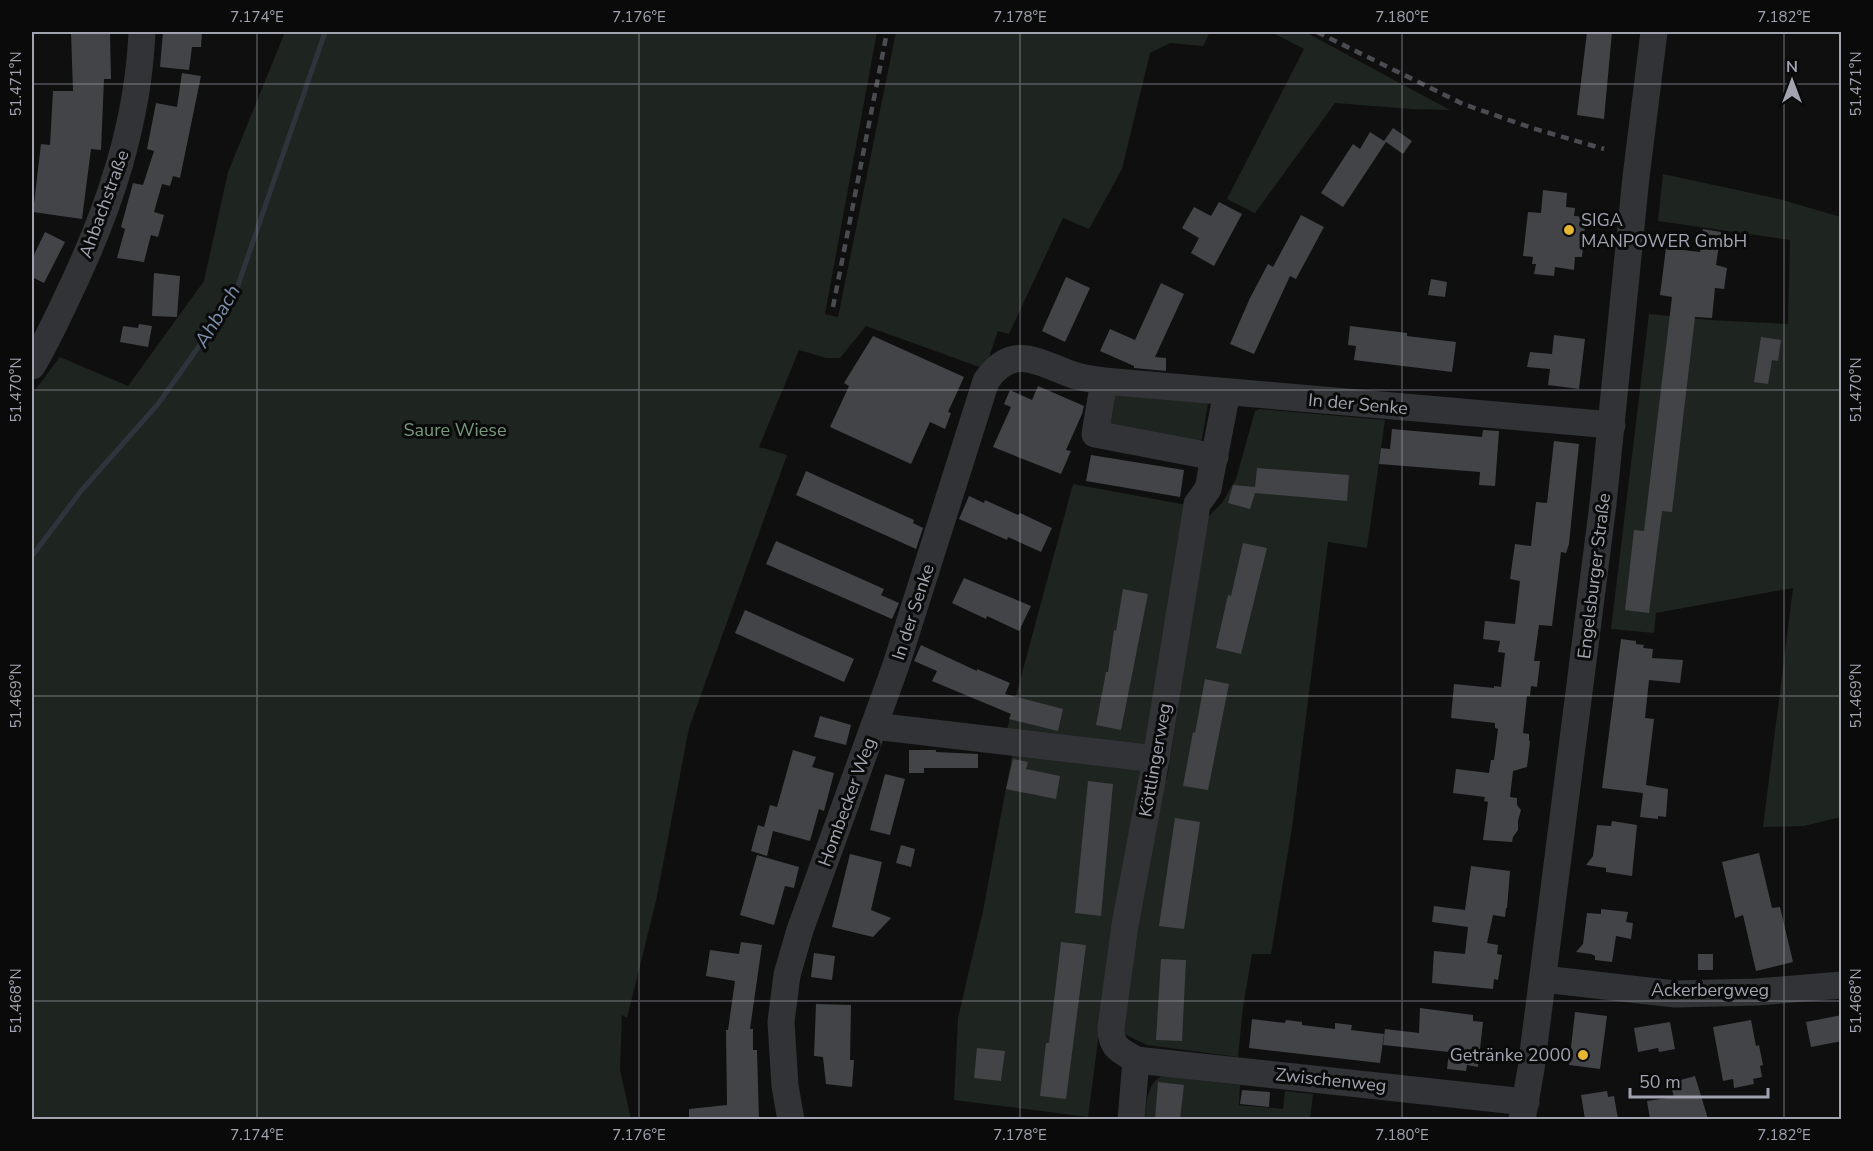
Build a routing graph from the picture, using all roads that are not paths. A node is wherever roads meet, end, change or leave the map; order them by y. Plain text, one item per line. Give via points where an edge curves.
1 (142, 32) edge
2 (1654, 32) edge
3 (32, 366) edge
4 (1104, 381) junction
5 (1227, 392) junction
6 (1612, 425) junction
7 (1215, 457) junction
8 (874, 726) junction
9 (1156, 759) junction
10 (1543, 979) junction
11 (1842, 985) edge
12 (1136, 1060) junction
13 (1524, 1111) edge
14 (791, 1119) edge
15 (1131, 1119) edge

1 - 3 street, Ahbachstraße via 135,99 118,173 91,248
2 - 6 street, Engelsburger Straße
4 - 5 street, In der Senke
4 - 7 street via 1095,434
4 - 8 street, In der Senke via 1071,374 1038,360 1017,358 996,367 986,381
5 - 6 street, In der Senke
5 - 7 street, Köttlingerweg
6 - 10 street, Engelsburger Straße
7 - 9 street, Köttlingerweg via 1208,489 1197,504
8 - 9 street, Hombecker Weg
8 - 14 street, Hombecker Weg via 787,975 780,1022
9 - 12 street, Köttlingerweg via 1125,925 1111,1028 1116,1047
10 - 11 street, Ackerbergweg via 1675,994
10 - 13 street, Engelsburger Straße
12 - 13 street, Zwischenweg
12 - 15 street

